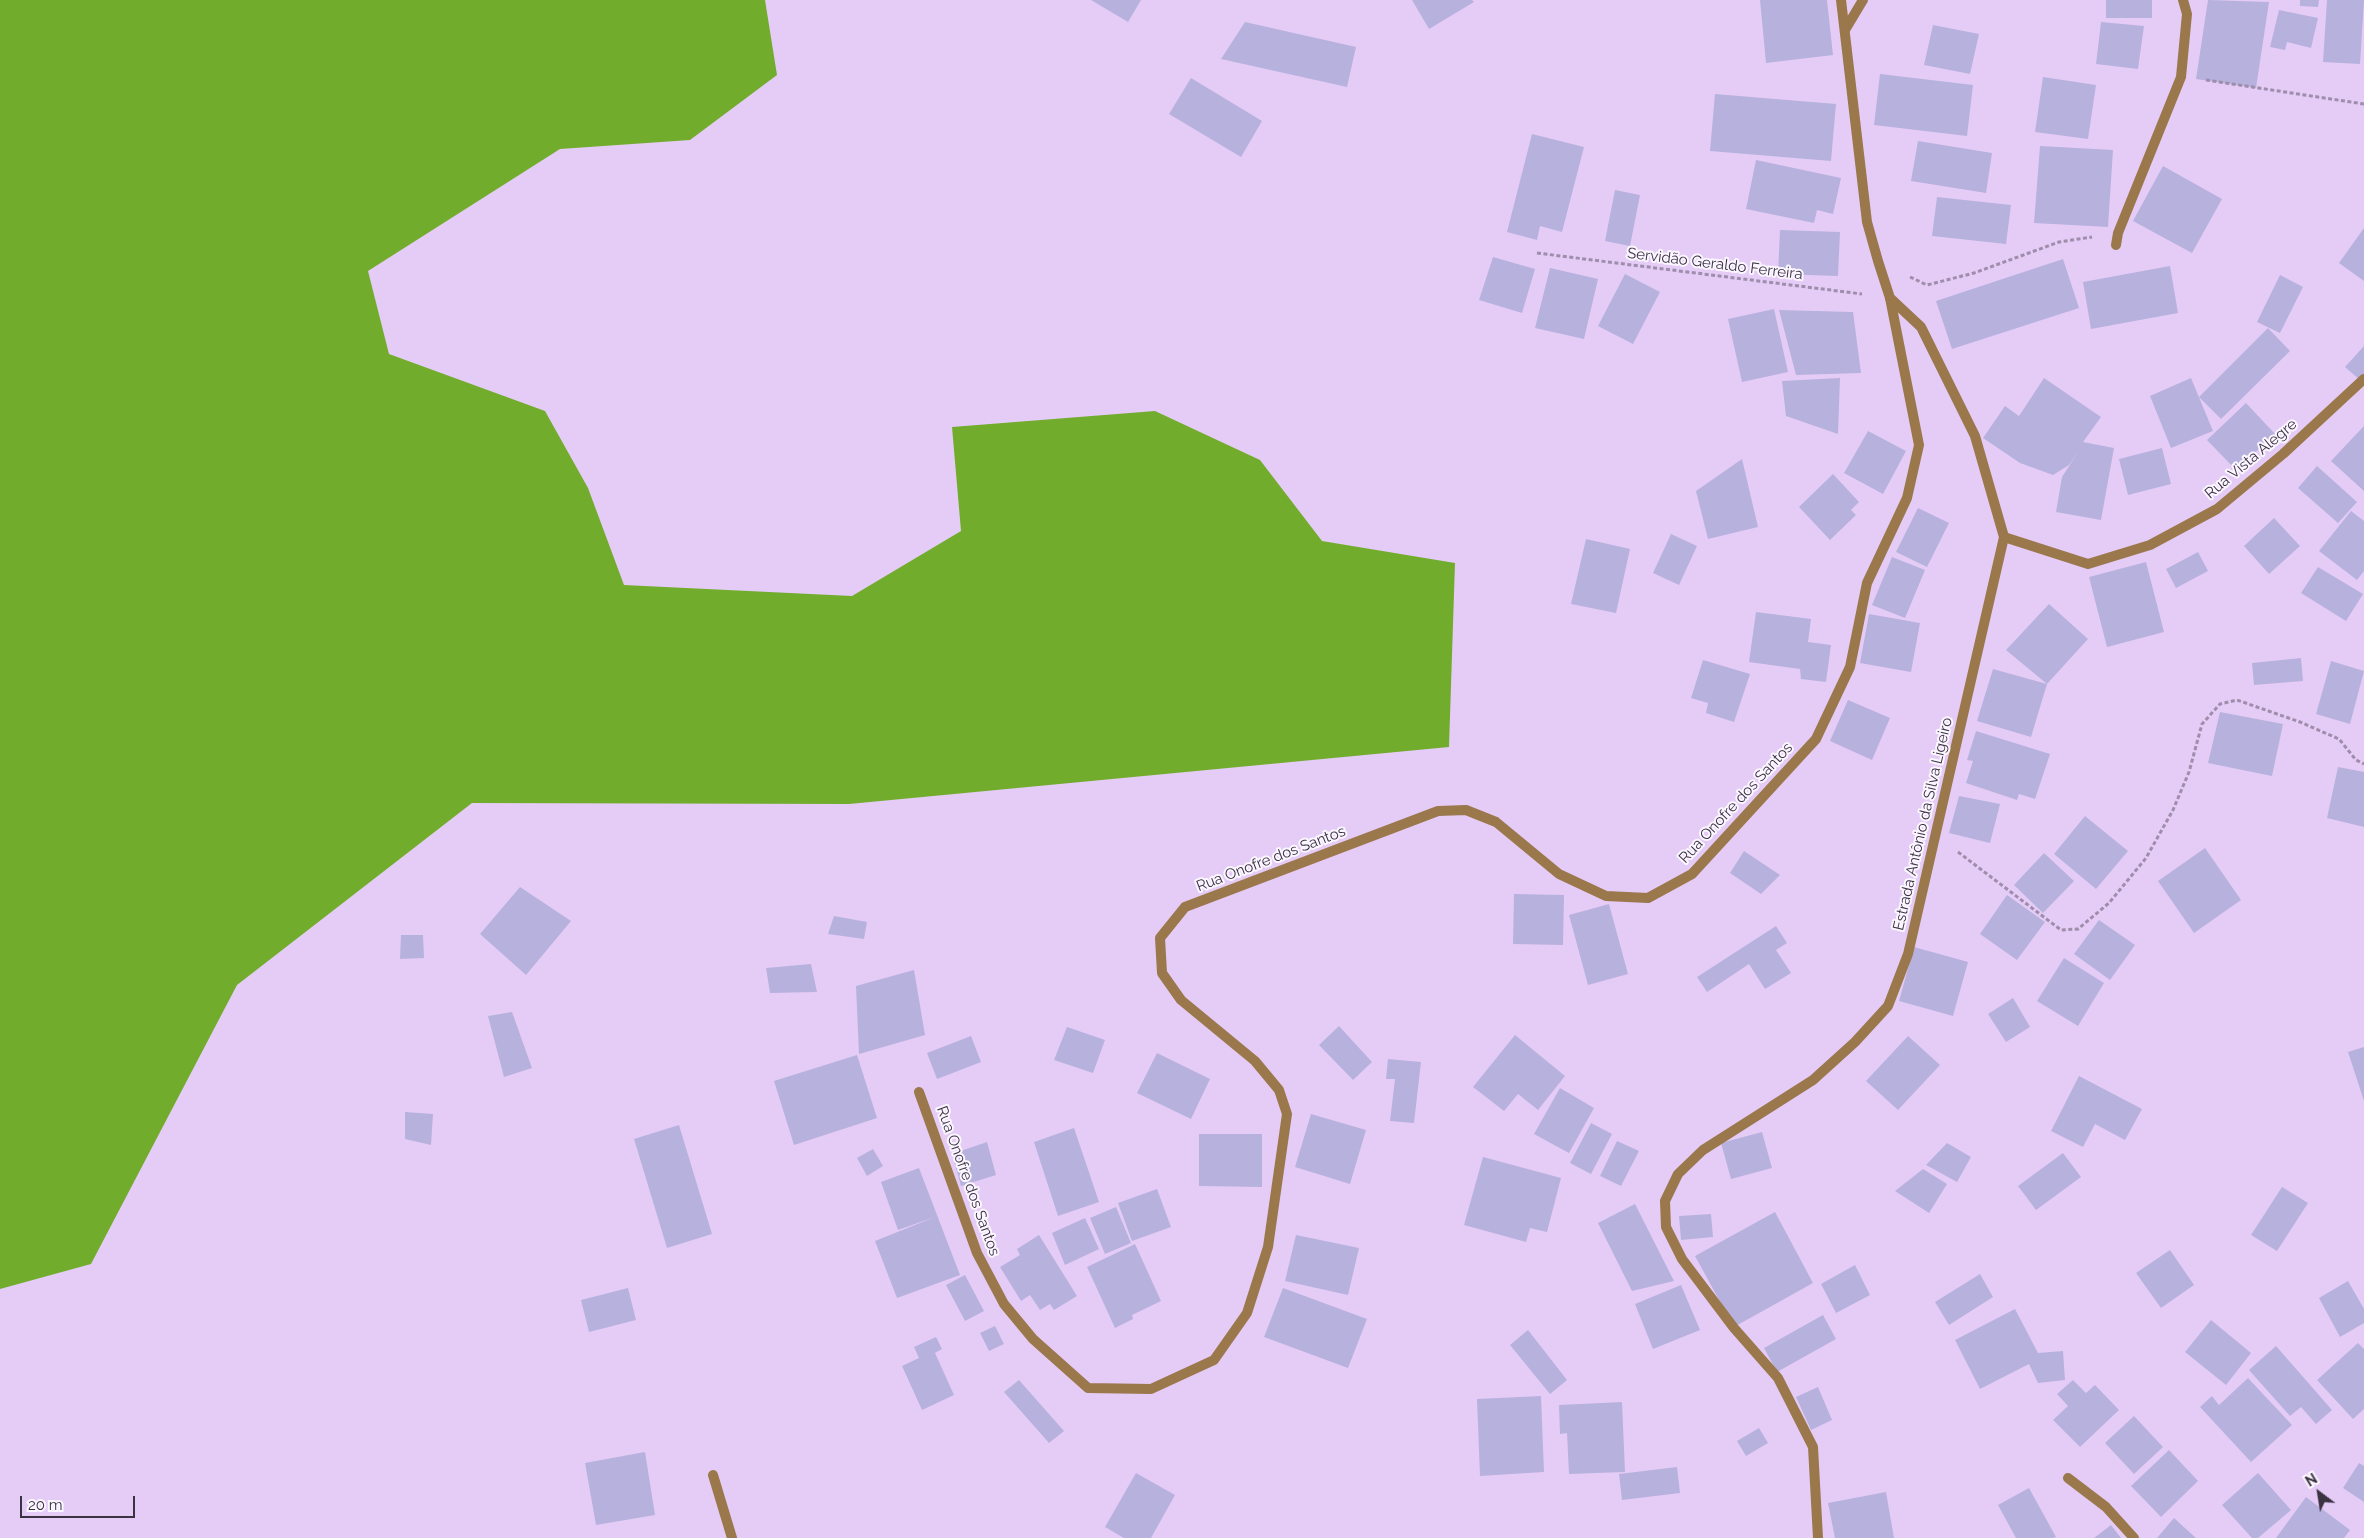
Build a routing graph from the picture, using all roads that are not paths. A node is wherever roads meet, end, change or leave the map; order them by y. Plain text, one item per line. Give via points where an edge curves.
1 (1841, 0) edge
2 (1863, 0) edge
3 (2183, 0) edge
4 (1844, 30) junction
5 (2116, 245) dead end
6 (1890, 298) junction
7 (2364, 379) edge
8 (2004, 537) junction
9 (919, 1092) dead end
10 (713, 1475) dead end
11 (2068, 1478) dead end
12 (732, 1538) edge
13 (1818, 1538) edge
14 (2134, 1538) edge

1 - 4 street, Estrada Antônio da Silva Ligeiro
2 - 4 street
3 - 5 street via 2187,14 2181,76
4 - 6 street, Estrada Antônio da Silva Ligeiro via 1867,222
6 - 8 street, Estrada Antônio da Silva Ligeiro via 1921,327 1975,436
6 - 9 street, Rua Onofre dos Santos via 1919,446 1907,498 1867,583 1850,667 1816,739 1692,874 1648,898 1606,896 1559,874 1496,822 1466,810 1438,812 1185,907 1160,938 1162,973 1181,1000 1256,1061 1279,1090 1287,1114 1268,1247 1247,1313 1214,1360 1151,1389 1088,1388 1034,1339 1004,1304 976,1253
7 - 8 street, Rua Vista Alegre via 2218,509 2150,545 2088,564
8 - 13 street, Estrada Antônio da Silva Ligeiro via 1908,954 1888,1006 1813,1080 1703,1150 1678,1174 1665,1201 1666,1227 1682,1259 1734,1328 1778,1378 1813,1448
10 - 12 street
11 - 14 street via 2106,1507

